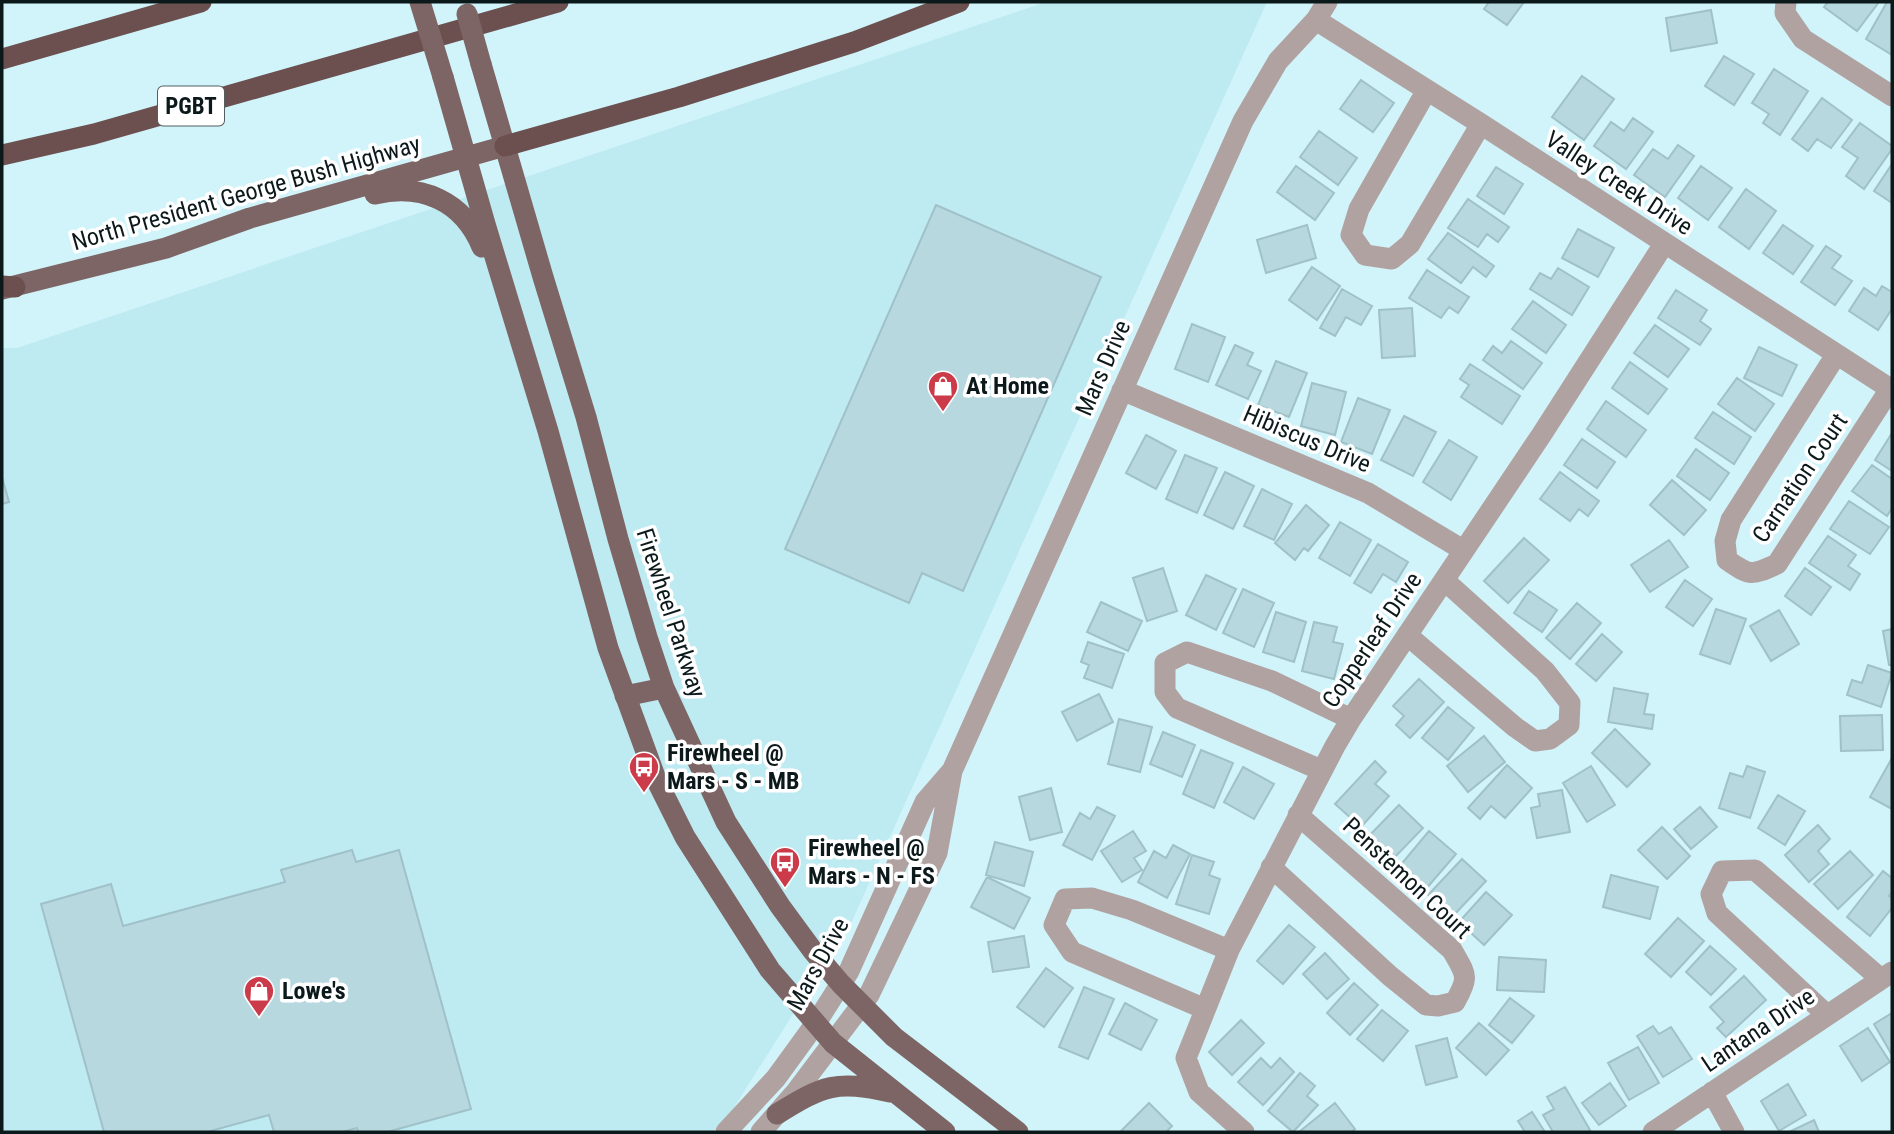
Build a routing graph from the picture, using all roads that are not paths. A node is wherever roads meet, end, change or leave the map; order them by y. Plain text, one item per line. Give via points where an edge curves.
1 (201, 2) edge
2 (419, 2) edge
3 (463, 2) edge
4 (558, 2) edge
5 (959, 2) edge
6 (1786, 8) edge
7 (1321, 11) edge
8 (2, 59) edge
9 (1427, 90) junction
10 (1892, 96) edge
11 (1481, 124) junction
12 (505, 146) junction
13 (2, 155) edge
14 (465, 156) junction
15 (250, 218) junction
16 (1664, 244) junction
17 (502, 280) junction
18 (6, 288) edge
19 (1836, 355) junction
20 (1122, 390) junction
21 (1891, 390) edge
22 (1463, 550) junction
23 (1444, 580) junction
24 (1407, 635) junction
25 (664, 688) junction
26 (625, 696) junction
27 (1351, 719) junction
28 (1321, 770) junction
29 (953, 771) junction
30 (1298, 814) junction
31 (1271, 867) junction
32 (1228, 950) junction
33 (1886, 975) edge
34 (841, 984) junction
35 (861, 1005) junction
36 (1206, 1009) junction
37 (1827, 1015) junction
38 (816, 1023) junction
39 (833, 1043) junction
40 (1712, 1092) junction
41 (898, 1094) junction
42 (777, 1114) junction
43 (726, 1132) edge
44 (761, 1132) edge
45 (945, 1132) edge
46 (1018, 1132) edge
47 (1244, 1132) edge
48 (1653, 1132) edge
49 (1734, 1132) edge

1 - 8 highway
2 - 14 main road, bridge
3 - 12 main road, Firewheel Parkway, bridge
4 - 13 highway, PGBT via 94,134
5 - 12 highway via 854,42
6 - 10 street via 1803,40
7 - 9 street, Valley Creek Drive
7 - 20 street, Mars Drive via 1278,61 1243,121
9 - 11 street, Valley Creek Drive
9 - 11 street via 1359,209 1351,235 1365,255 1392,258 1410,244
11 - 16 street, Valley Creek Drive
12 - 14 main road, North President George Bush Highway
12 - 25 main road, Firewheel Parkway
14 - 15 main road, North President George Bush Highway
14 - 17 main road
15 - 17 main road via 317,211 390,191 421,191 449,204 468,220
15 - 18 main road, North President George Bush Highway via 166,248
16 - 19 street, Valley Creek Drive
16 - 22 street, Copperleaf Drive
17 - 26 main road
19 - 21 street, Valley Creek Drive
19 - 21 street, Carnation Court via 1731,520 1725,541 1727,560 1743,571 1761,571 1777,564
20 - 22 street, Hibiscus Drive via 1368,492
20 - 29 street, Mars Drive
22 - 23 street, Copperleaf Drive
23 - 24 street, Copperleaf Drive
23 - 24 street via 1545,671 1570,703 1569,725 1550,739 1535,741
24 - 27 street, Copperleaf Drive
25 - 26 main road
25 - 34 main road, Firewheel Parkway via 726,822 780,906
26 - 38 main road via 656,779 685,837 770,970
27 - 28 street, Copperleaf Drive
27 - 28 street via 1272,681 1187,652 1166,663 1165,692 1177,708
28 - 30 street, Copperleaf Drive
29 - 34 street, Mars Drive via 925,802
29 - 35 street, Mars Drive via 937,853
30 - 31 street, Copperleaf Drive
30 - 31 street, Penstemon Court via 1452,950 1465,983 1455,1002 1426,1005
31 - 32 street, Copperleaf Drive
32 - 36 street, Copperleaf Drive
32 - 36 street via 1092,898 1065,899 1054,925 1073,952
33 - 37 street, Lantana Drive
33 - 37 street via 1755,870 1722,871 1711,894 1717,913
34 - 35 main road, Firewheel Parkway
34 - 38 street, Mars Drive
35 - 39 street, Mars Drive
35 - 46 main road, Firewheel Parkway via 894,1037
36 - 47 street, Copperleaf Drive via 1186,1058 1199,1092
37 - 40 street, Lantana Drive
38 - 39 main road
38 - 43 street, Mars Drive via 776,1079
39 - 41 main road
39 - 42 street, Mars Drive
40 - 48 street, Lantana Drive
40 - 49 street
41 - 42 main road via 838,1085 810,1094
41 - 45 main road
42 - 44 street, Mars Drive

